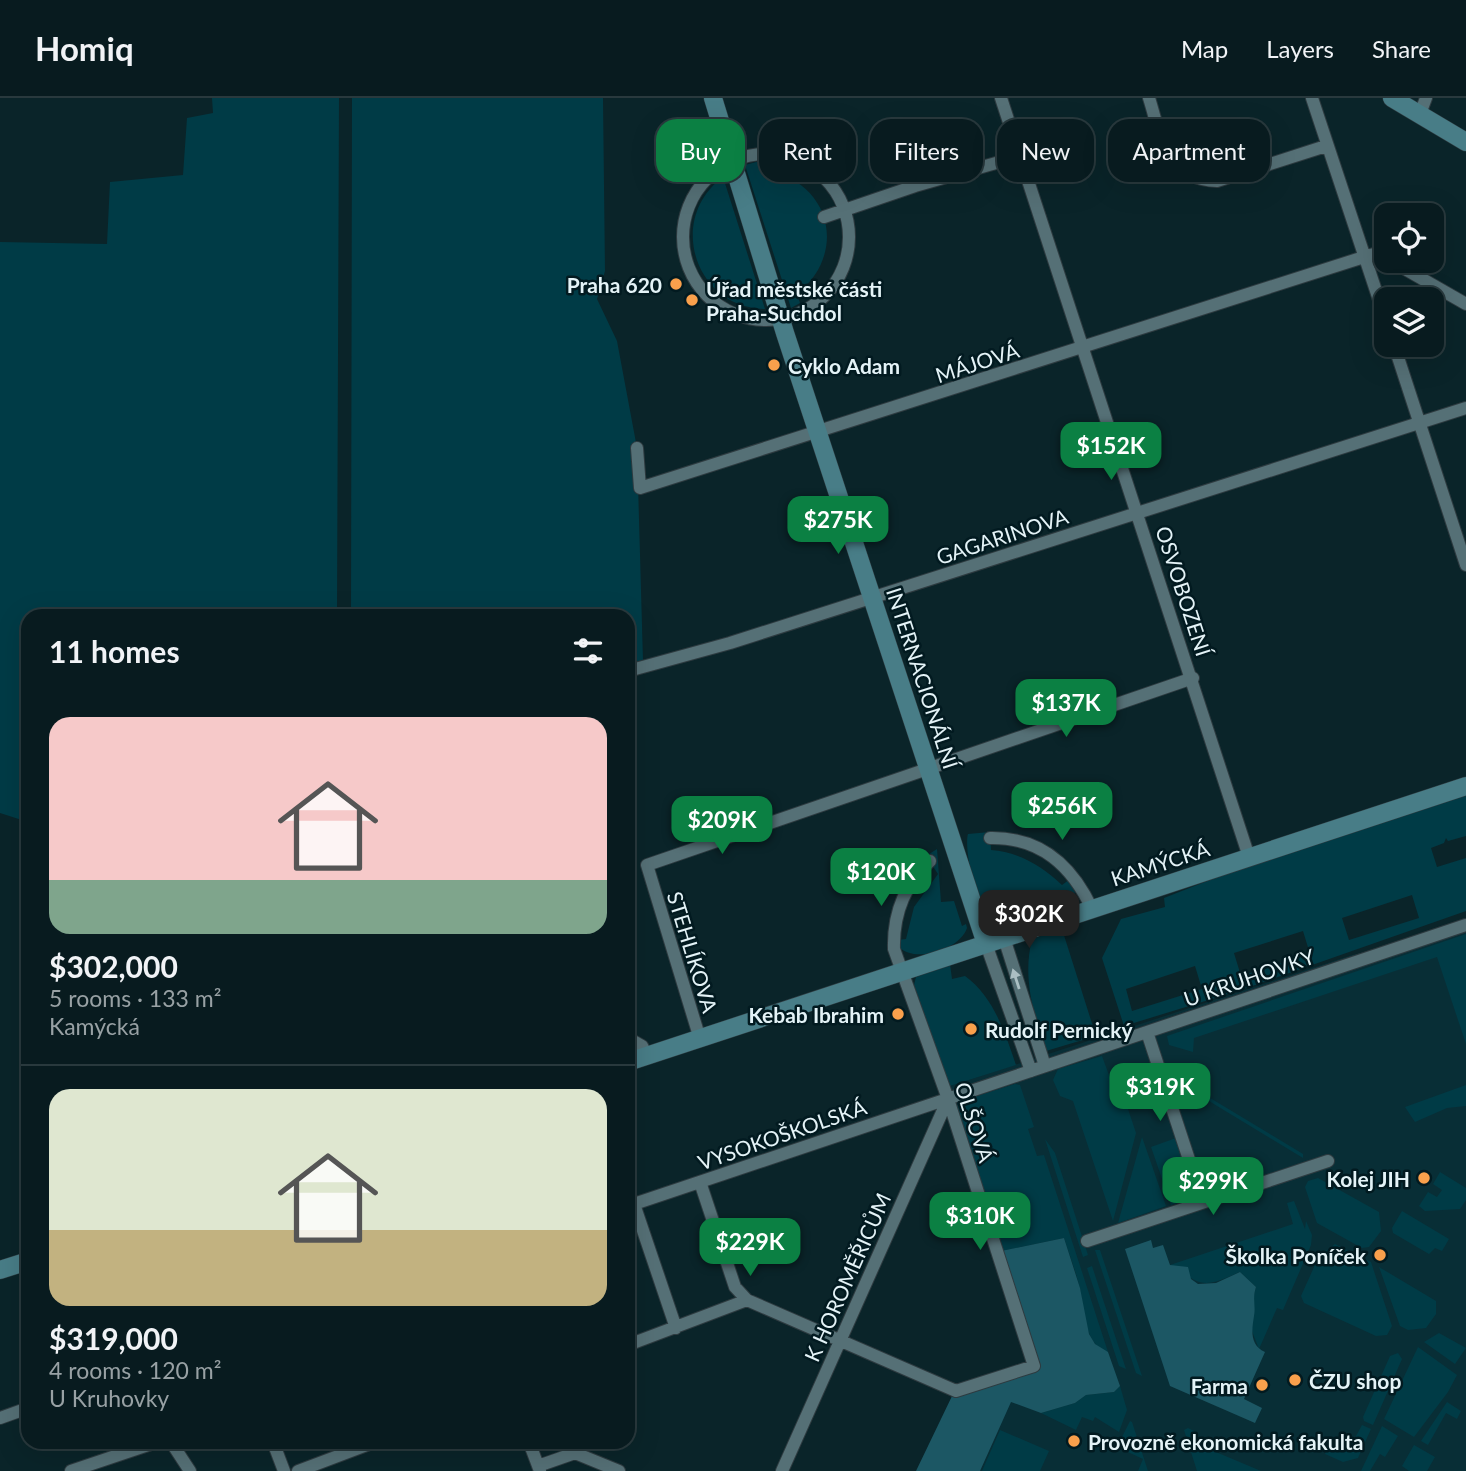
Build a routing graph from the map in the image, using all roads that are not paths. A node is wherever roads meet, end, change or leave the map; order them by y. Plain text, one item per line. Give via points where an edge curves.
1 (713, 98) edge
2 (1002, 98) edge
3 (1149, 98) edge
4 (1312, 98) edge
5 (1392, 98) edge
6 (1423, 106) edge
7 (719, 119) edge
8 (1009, 119) edge
9 (1466, 142) edge
10 (1326, 146) junction
11 (745, 158) edge
12 (997, 163) edge
13 (705, 182) edge
14 (738, 182) edge
15 (1030, 182) edge
16 (844, 210) junction
17 (824, 217) dead end
18 (1374, 254) edge
19 (1364, 257) junction
20 (1412, 273) edge
21 (1374, 287) edge
22 (1466, 304) edge
23 (780, 318) junction
24 (1084, 348) junction
25 (1398, 357) edge
26 (1466, 408) edge
27 (1421, 423) junction
28 (817, 432) junction
29 (637, 448) dead end
30 (1138, 513) junction
31 (1466, 565) edge
32 (872, 597) junction
33 (635, 669) edge
34 (1193, 678) junction
35 (929, 767) junction
36 (1466, 786) edge
37 (990, 838) dead end
38 (1249, 857) junction
39 (929, 862) dead end
40 (1092, 909) junction
41 (1466, 925) edge
42 (1004, 938) junction
43 (986, 944) junction
44 (902, 972) junction
45 (1147, 1032) junction
46 (700, 1039) junction
47 (635, 1042) edge
48 (647, 1056) junction
49 (635, 1060) edge
50 (1045, 1066) junction
51 (1031, 1071) junction
52 (948, 1099) junction
53 (1328, 1161) dead end
54 (700, 1182) junction
55 (1203, 1202) junction
56 (635, 1204) edge
57 (635, 1216) edge
58 (1087, 1241) dead end
59 (21, 1263) edge
60 (0, 1270) edge
61 (747, 1300) junction
62 (676, 1328) junction
63 (839, 1339) junction
64 (635, 1343) edge
65 (21, 1410) edge
66 (0, 1418) edge
67 (136, 1449) edge
68 (176, 1449) edge
69 (276, 1449) edge
70 (348, 1449) edge
71 (532, 1449) edge
72 (570, 1449) edge
73 (577, 1449) edge
74 (539, 1468) edge
75 (71, 1471) edge
76 (190, 1471) edge
77 (284, 1471) edge
78 (298, 1471) edge
79 (619, 1471) edge
80 (782, 1471) edge

1 - 7 street, INTERNACIONÁLNÍ
2 - 8 street, OSVOBOZENÍ
3 - 10 street via 1168,158 1177,168 1204,181 1217,181
4 - 10 street
5 - 6 street
6 - 9 street
10 - 19 street
11 - 16 street via 760,154 798,160 826,180
12 - 16 street
13 - 23 street via 690,204 683,233 687,263 704,292 726,310 747,318
14 - 23 street, INTERNACIONÁLNÍ
15 - 24 street, OSVOBOZENÍ
16 - 17 street
16 - 23 street via 848,245 837,279 813,304
18 - 19 street
19 - 21 street
19 - 24 street, MÁJOVÁ
20 - 22 street
23 - 28 street, INTERNACIONÁLNÍ
24 - 28 street, MÁJOVÁ
24 - 30 street, OSVOBOZENÍ
25 - 27 street
26 - 27 street, GAGARINOVA
27 - 30 street, GAGARINOVA
27 - 31 street
28 - 29 street, MÁJOVÁ via 640,488
28 - 32 street, INTERNACIONÁLNÍ
30 - 32 street, GAGARINOVA
30 - 34 street, OSVOBOZENÍ
32 - 33 street, GAGARINOVA
32 - 35 street, INTERNACIONÁLNÍ
34 - 35 street, STEHLÍKOVA
34 - 38 street, OSVOBOZENÍ
35 - 43 street, INTERNACIONÁLNÍ
35 - 46 street, STEHLÍKOVA via 647,866
36 - 38 street, KAMÝCKÁ
37 - 40 street via 1028,843 1056,858 1075,876
38 - 40 street, KAMÝCKÁ
39 - 44 street, OLŠOVÁ via 914,877 897,911 894,949
40 - 42 street, KAMÝCKÁ
41 - 45 street, U KRUHOVKY
42 - 43 street, KAMÝCKÁ
50 -> 42 street
43 - 44 street, KAMÝCKÁ
43 - 51 street, INTERNACIONÁLNÍ
44 - 46 street, KAMÝCKÁ
44 - 52 street, OLŠOVÁ
45 - 50 street, U KRUHOVKY
45 - 55 street
46 - 48 street, KAMÝCKÁ
47 - 48 street
48 - 49 street, KAMÝCKÁ
50 - 51 street, U KRUHOVKY
51 - 52 street, VYSOKOŠKOLSKÁ
52 - 54 street, VYSOKOŠKOLSKÁ
52 - 63 street, K HOROMĚŘICŮM
52 - 63 street, OLŠOVÁ via 1034,1366 956,1391
53 - 55 street
54 - 56 street, VYSOKOŠKOLSKÁ
54 - 61 street via 735,1287
55 - 58 street
57 - 62 street
59 - 60 street
61 - 62 street
61 - 63 street
62 - 64 street
63 - 80 street, K HOROMĚŘICŮM
65 - 66 street
67 - 75 street
68 - 76 street
69 - 77 street
70 - 78 street
71 - 74 street
72 - 74 street
73 - 79 street

